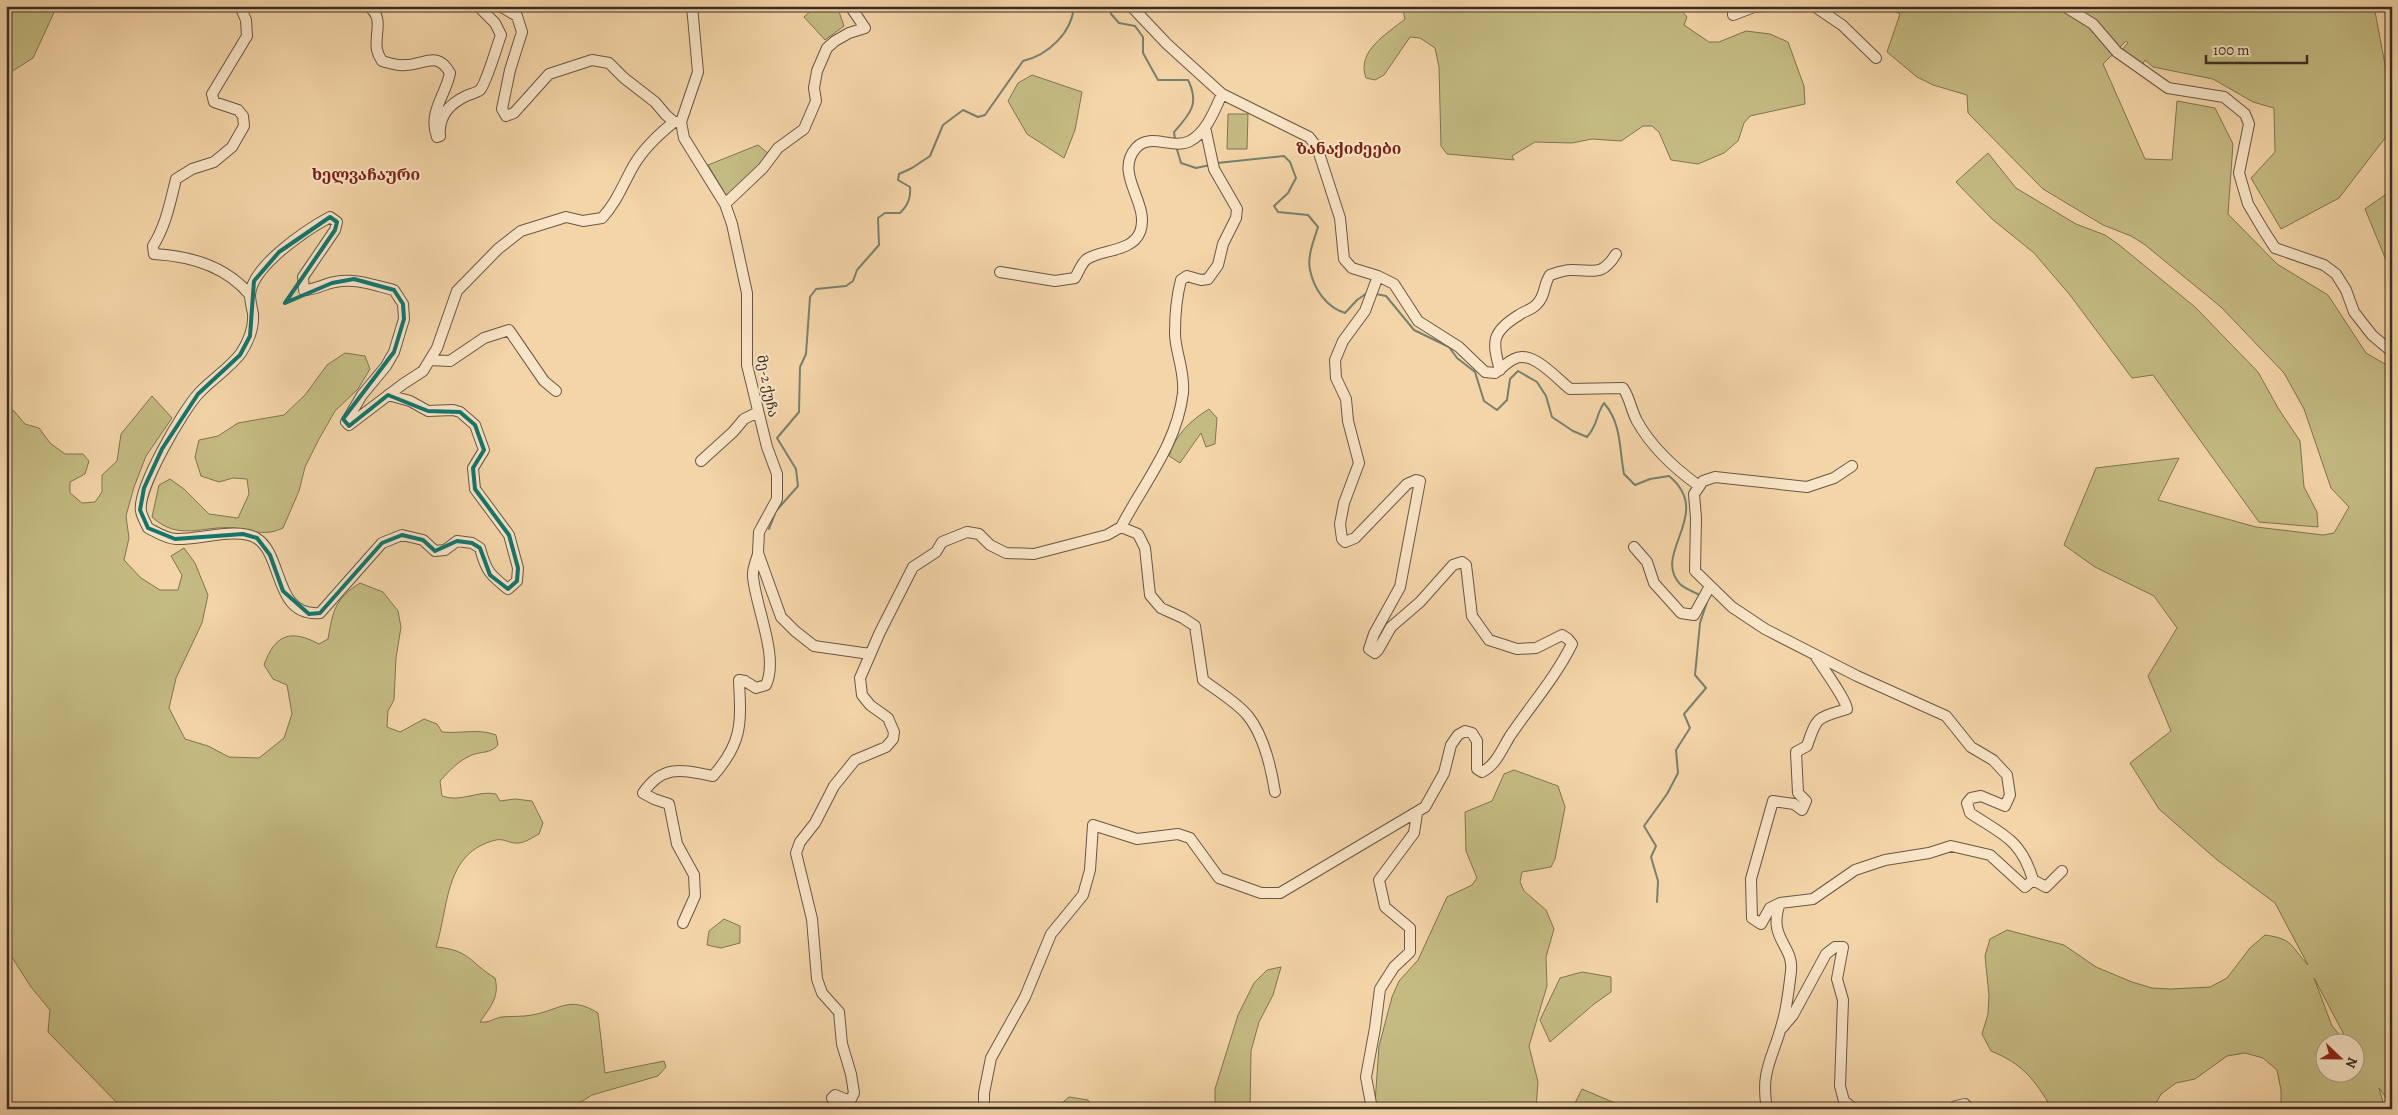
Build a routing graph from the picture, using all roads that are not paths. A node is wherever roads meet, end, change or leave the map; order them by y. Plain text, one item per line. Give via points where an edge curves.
1 (240, 6) edge
2 (368, 6) edge
3 (478, 6) edge
4 (500, 6) edge
5 (692, 6) edge
6 (850, 6) edge
7 (1131, 6) edge
8 (1733, 6) edge
9 (1763, 6) edge
10 (1814, 6) edge
11 (2064, 6) edge
12 (1876, 58) dead end
13 (1222, 94) junction
14 (677, 122) junction
15 (1205, 126) junction
16 (725, 204) junction
17 (1616, 254) dead end
18 (1000, 272) dead end
19 (1378, 276) junction
20 (250, 295) junction
21 (2392, 352) edge
22 (430, 360) junction
23 (1500, 370) junction
24 (556, 391) dead end
25 (388, 395) junction
26 (758, 412) junction
27 (701, 461) dead end
28 (1852, 466) dead end
29 (1699, 486) junction
30 (1121, 527) junction
31 (1634, 547) dead end
32 (758, 553) junction
33 (1710, 586) junction
34 (870, 654) junction
35 (1815, 654) junction
36 (1274, 792) dead end
37 (1417, 813) junction
38 (2062, 870) dead end
39 (2033, 880) junction
40 (1780, 903) junction
41 (683, 923) dead end
42 (1779, 1033) junction
43 (839, 1109) edge
44 (984, 1109) edge
45 (1372, 1109) edge
46 (1767, 1109) edge
47 (1854, 1109) edge
48 (1956, 1109) edge
49 (1969, 1109) edge

1 - 20 street via 246,20 247,36 212,94 214,102 238,110 243,116 244,126 232,147 214,162 192,169 176,179 162,232 152,246 154,254 197,260 239,281
2 - 3 street via 375,11 379,25 377,50 382,61 405,66 435,59 445,64 450,73 434,113 432,124 437,137 440,136 443,114 456,101 480,90 501,36 495,24
4 - 14 street via 517,16 522,32 502,109 506,116 514,113 549,74 592,60 609,63
5 - 14 street via 698,72
6 - 16 street via 865,28 849,33 827,48 817,70 816,102 804,129 778,148 758,173
7 - 13 street
8 - 9 street via 1733,16
10 - 12 street via 1842,25
11 - 21 street via 2093,24 2116,52 2168,88 2224,97 2246,114 2249,124 2239,173 2248,204 2264,231 2276,248 2324,265 2336,274 2354,312 2372,335
13 - 15 street
13 - 19 street via 1309,137 1319,154 1340,218 1344,259 1352,268
14 - 16 street, მე-2 ქუჩა
14 - 22 street via 657,136 635,164 614,205 602,218 582,221 566,217 521,231 487,259 457,291
15 - 18 street via 1190,141 1148,141 1134,150 1128,166 1143,218 1140,233 1126,246 1086,259 1075,278 1055,281
15 - 30 street via 1214,169 1236,209 1236,218 1223,244 1218,265 1208,279 1187,276 1181,280 1175,334 1183,392 1178,416 1168,446
16 - 26 street, მე-2 ქუჩა via 747,293 747,365
17 - 23 street via 1608,266 1597,270 1570,270 1550,275 1545,294 1535,307 1518,315 1497,335 1493,346
19 - 23 street via 1394,284 1418,321 1459,346 1485,372
19 - 37 street via 1365,311 1343,341 1335,360 1336,378 1346,399 1359,463 1344,503 1340,524 1342,539 1345,542 1355,538 1407,484 1420,481 1400,586 1369,648 1375,653 1391,627 1420,602 1453,565 1462,562 1466,565 1472,616 1489,640 1517,649 1536,648 1562,636 1572,644 1558,672 1490,767 1482,772 1477,769 1477,741 1472,733 1465,731 1458,735 1451,745 1444,773 1425,807
20 - 25 street via 254,281 278,252 330,217 337,222 335,230 303,277 304,290 354,280 394,290 403,304 404,319 394,352 346,422 350,425
20 - 25 street via 253,316 250,336 240,355 198,394 162,449 144,488 140,510 148,528 175,539 243,534 256,538 270,555 283,591 298,608 309,614 320,613 382,543 402,535 423,540 435,552 445,550 457,541 472,543 480,548 485,568 508,589 517,581 518,568 509,535 474,489 473,468 484,450 474,425 460,412 428,411 410,401
22 - 24 street via 450,361 484,338 510,330 544,381
22 - 25 street via 423,371
23 - 29 street via 1513,359 1527,356 1570,389 1623,388 1635,419 1651,444
26 - 27 street via 744,419
26 - 32 street, მე-2 ქუჩა via 776,474 777,492 777,499 759,532
28 - 29 street via 1834,478 1807,487 1715,478 1703,481
29 - 33 street via 1694,494 1695,571
30 - 34 street via 1107,535 1034,554 1006,554 979,534 967,532 942,542 936,552 913,567
30 - 36 street via 1138,534 1145,548 1150,595 1161,608 1195,626 1203,680 1248,716 1263,746
31 - 33 street via 1647,562 1654,583 1681,613 1694,615
32 - 34 street, მე-2 ქუჩა via 781,617 795,631 814,646
32 - 41 street via 752,575 768,648 770,675 766,685 756,688 739,680 739,734 726,761 713,776 681,770 664,772 643,792 654,800 669,804 677,844 694,875 696,896
33 - 35 street via 1748,618
34 - 43 street via 860,678 862,695 888,718 894,732 893,739 886,747 855,760 834,786 796,853 812,919 817,979 822,993 839,1012 842,1044 851,1074 854,1093 850,1101 835,1095 832,1098
35 - 39 street via 1946,716 1972,747 1993,760 2008,775 2010,795 2004,806 1981,796 1971,798 1967,803 1970,813 2015,843 2027,859
35 - 40 street via 1846,702 1847,709 1816,721 1807,746 1796,752 1798,793 1806,801 1802,810 1794,804 1773,801 1750,879 1752,918 1761,924 1770,908
37 - 44 street via 1280,892 1261,893 1219,878 1190,838 1178,834 1136,840 1093,825 1090,870 1083,895 1051,934 1026,996 990,1058
37 - 45 street via 1414,833 1379,880 1384,906 1410,928 1410,952 1394,967 1380,989 1366,1077
38 - 39 street via 2046,887
39 - 40 street via 2025,887 1990,855 1951,846 1855,870 1813,899
40 - 42 street via 1776,931 1786,947 1792,968
42 - 46 street via 1764,1081
42 - 47 street via 1793,1015 1826,954 1835,947 1843,947 1837,980 1843,1000 1840,1086 1844,1101
48 - 49 street via 1956,1106 1965,1104

